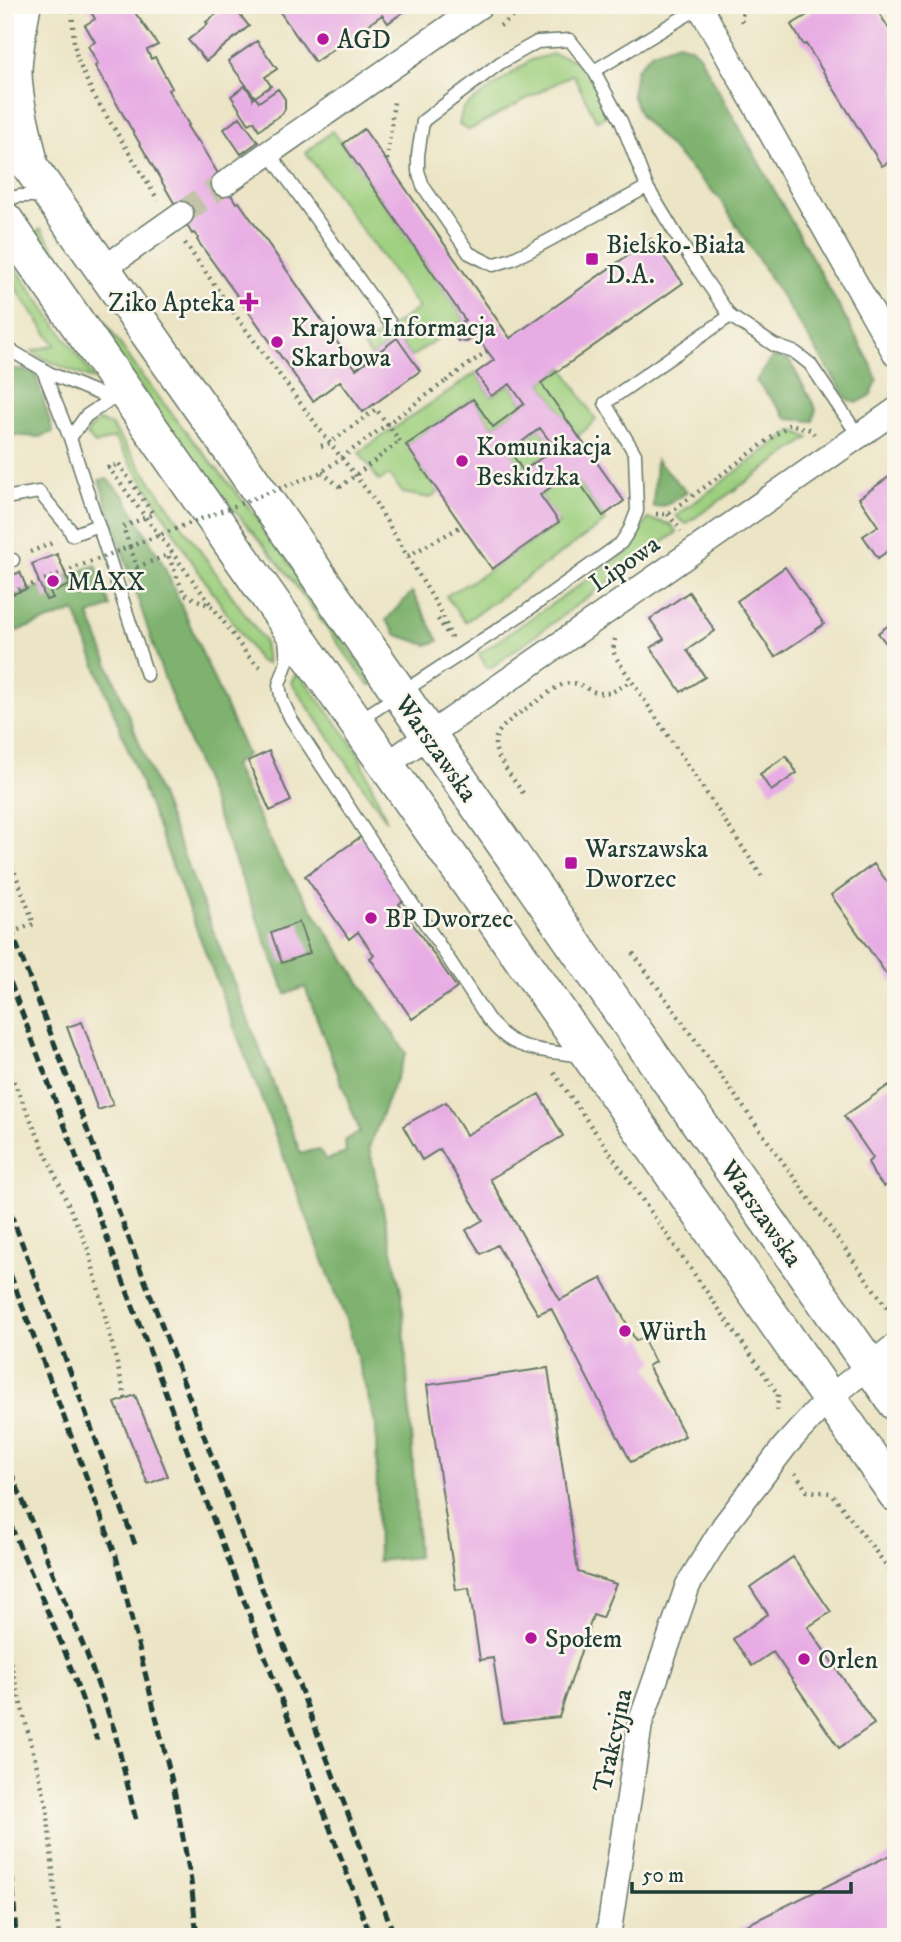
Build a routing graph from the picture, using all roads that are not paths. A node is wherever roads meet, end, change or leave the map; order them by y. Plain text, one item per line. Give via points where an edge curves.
1 (23, 5) edge
2 (481, 5) edge
3 (700, 6) edge
4 (594, 71) junction
5 (5, 131) edge
6 (270, 153) junction
7 (31, 167) junction
8 (224, 184) tunnel mouth
9 (647, 187) junction
10 (52, 195) junction
11 (5, 200) edge
12 (181, 214) tunnel mouth
13 (5, 219) edge
14 (103, 269) junction
15 (730, 316) junction
16 (390, 323) dead end
17 (5, 347) edge
18 (896, 355) edge
19 (42, 368) junction
20 (123, 403) junction
21 (896, 410) edge
22 (858, 435) junction
23 (70, 438) junction
24 (5, 498) edge
25 (98, 526) junction
26 (276, 608) junction
27 (147, 674) dead end
28 (400, 694) junction
29 (356, 722) junction
30 (429, 737) junction
31 (386, 765) junction
32 (590, 1057) junction
33 (883, 1355) edge
34 (829, 1398) junction
35 (896, 1403) edge
36 (896, 1494) edge
37 (608, 1937) edge

1 - 7 main road via 14,72
2 - 6 street
3 - 4 lane
3 - 18 street
4 - 9 lane via 621,121
4 - 9 lane via 570,40 537,42 500,63 423,121 418,171 424,186 469,253 493,265 531,250
5 - 7 main road, Warszawska
6 - 8 street
6 - 16 lane
7 - 10 main road, Warszawska
9 - 15 lane
10 - 11 lane
10 - 14 main road, Warszawska
12 - 14 street
13 - 20 main road, Warszawska
14 - 28 main road, Warszawska
15 - 22 lane via 810,364
15 - 28 lane via 605,403 635,454 636,511 621,543
17 - 19 lane
19 - 20 lane
19 - 23 lane
20 - 23 lane via 86,416
20 - 26 main road, Warszawska
21 - 22 street, Lipowa
22 - 30 street, Lipowa
23 - 25 lane
24 - 25 lane via 39,492 72,535
25 - 27 lane
26 - 29 main road, Warszawska
26 - 32 lane via 287,662 279,685 291,719 488,1019 513,1042
28 - 29 lane
28 - 30 main road, Warszawska
29 - 31 main road, Warszawska
30 - 31 street, Lipowa
30 - 33 main road, Warszawska
31 - 32 main road, Warszawska
32 - 34 main road, Warszawska
33 - 34 street
33 - 35 main road, Warszawska
34 - 36 main road, Warszawska
34 - 37 street, Trakcyjna via 724,1526 688,1585 640,1724

